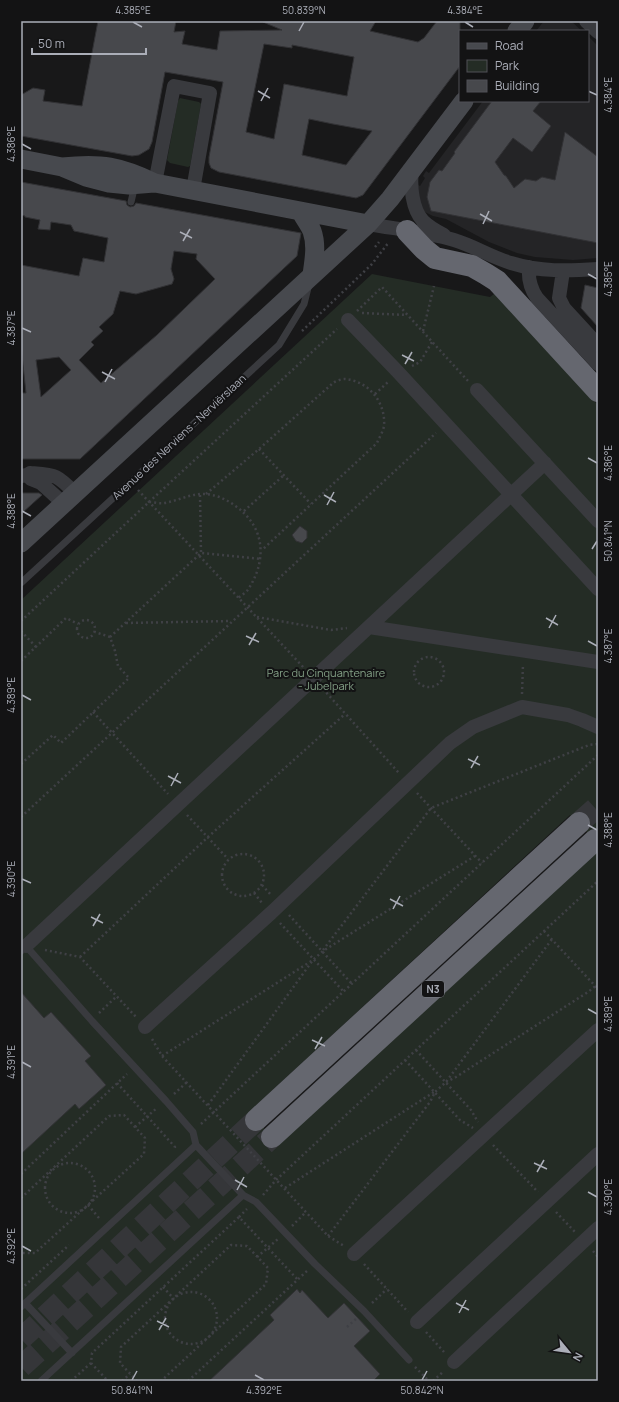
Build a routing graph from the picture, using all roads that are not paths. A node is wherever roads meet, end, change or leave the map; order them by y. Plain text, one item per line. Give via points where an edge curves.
1 (525, 21) edge
2 (586, 21) edge
3 (518, 30) edge
4 (598, 32) edge
5 (463, 102) edge
6 (21, 159) edge
7 (62, 166) junction
8 (412, 170) junction
9 (155, 183) junction
10 (193, 190) junction
11 (301, 212) junction
12 (368, 224) junction
13 (407, 231) junction
14 (453, 240) junction
15 (529, 267) junction
16 (598, 269) edge
17 (563, 271) junction
18 (312, 275) junction
19 (348, 320) road end
20 (598, 345) edge
21 (598, 364) edge
22 (477, 390) road end
23 (598, 391) edge
24 (545, 463) junction
25 (24, 475) edge
26 (510, 495) junction
27 (69, 498) junction
28 (598, 521) edge
29 (21, 543) edge
30 (21, 583) edge
31 (598, 589) edge
32 (369, 627) junction
33 (598, 662) edge
34 (598, 727) edge
35 (579, 823) tunnel mouth
36 (595, 840) tunnel mouth
37 (24, 949) edge
38 (145, 1027) road end
39 (598, 1030) edge
40 (256, 1120) tunnel mouth
41 (272, 1137) tunnel mouth
42 (196, 1145) junction
43 (598, 1154) edge
44 (243, 1195) junction
45 (598, 1228) edge
46 (354, 1254) road end
47 (23, 1305) edge
48 (417, 1322) road end
49 (72, 1353) junction
50 (409, 1360) road end
51 (454, 1362) road end
52 (41, 1381) edge

1 - 3 street
2 - 4 street
5 - 8 street
6 - 7 street
7 - 9 street via 88,164 113,167 132,172
7 - 9 street via 86,177 128,185 133,193
8 - 12 street
8 - 14 street via 411,193 422,220
9 - 10 street
9 - 10 street via 174,86 210,92
10 - 11 street
11 - 12 street
11 - 18 street via 312,230 314,241
12 - 13 street
12 - 18 street
13 - 14 street
13 - 23 highway via 435,258 472,266 497,281
14 - 15 street via 510,263
15 - 17 street
15 - 21 street via 530,286 537,298
16 - 17 street
17 - 20 street via 559,298 564,308
18 - 27 street
18 - 30 lane, Avenue des Nerviens - Nerviërslaan via 304,304 279,345
19 - 26 street
22 - 24 street
24 - 26 street
24 - 28 street
25 - 27 street via 53,474 61,479
26 - 31 street
26 - 32 street
27 - 29 street
32 - 33 street
32 - 37 street
34 - 38 street via 568,715 522,707 488,720 464,733 450,743 275,909
35 - 40 highway, N3
36 - 41 highway, N3
37 - 42 lane via 135,1067 192,1132
39 - 46 street
42 - 44 lane
42 - 47 lane
43 - 48 street
44 - 49 lane
44 - 50 lane via 256,1202
45 - 51 street
47 - 49 lane
49 - 52 lane

